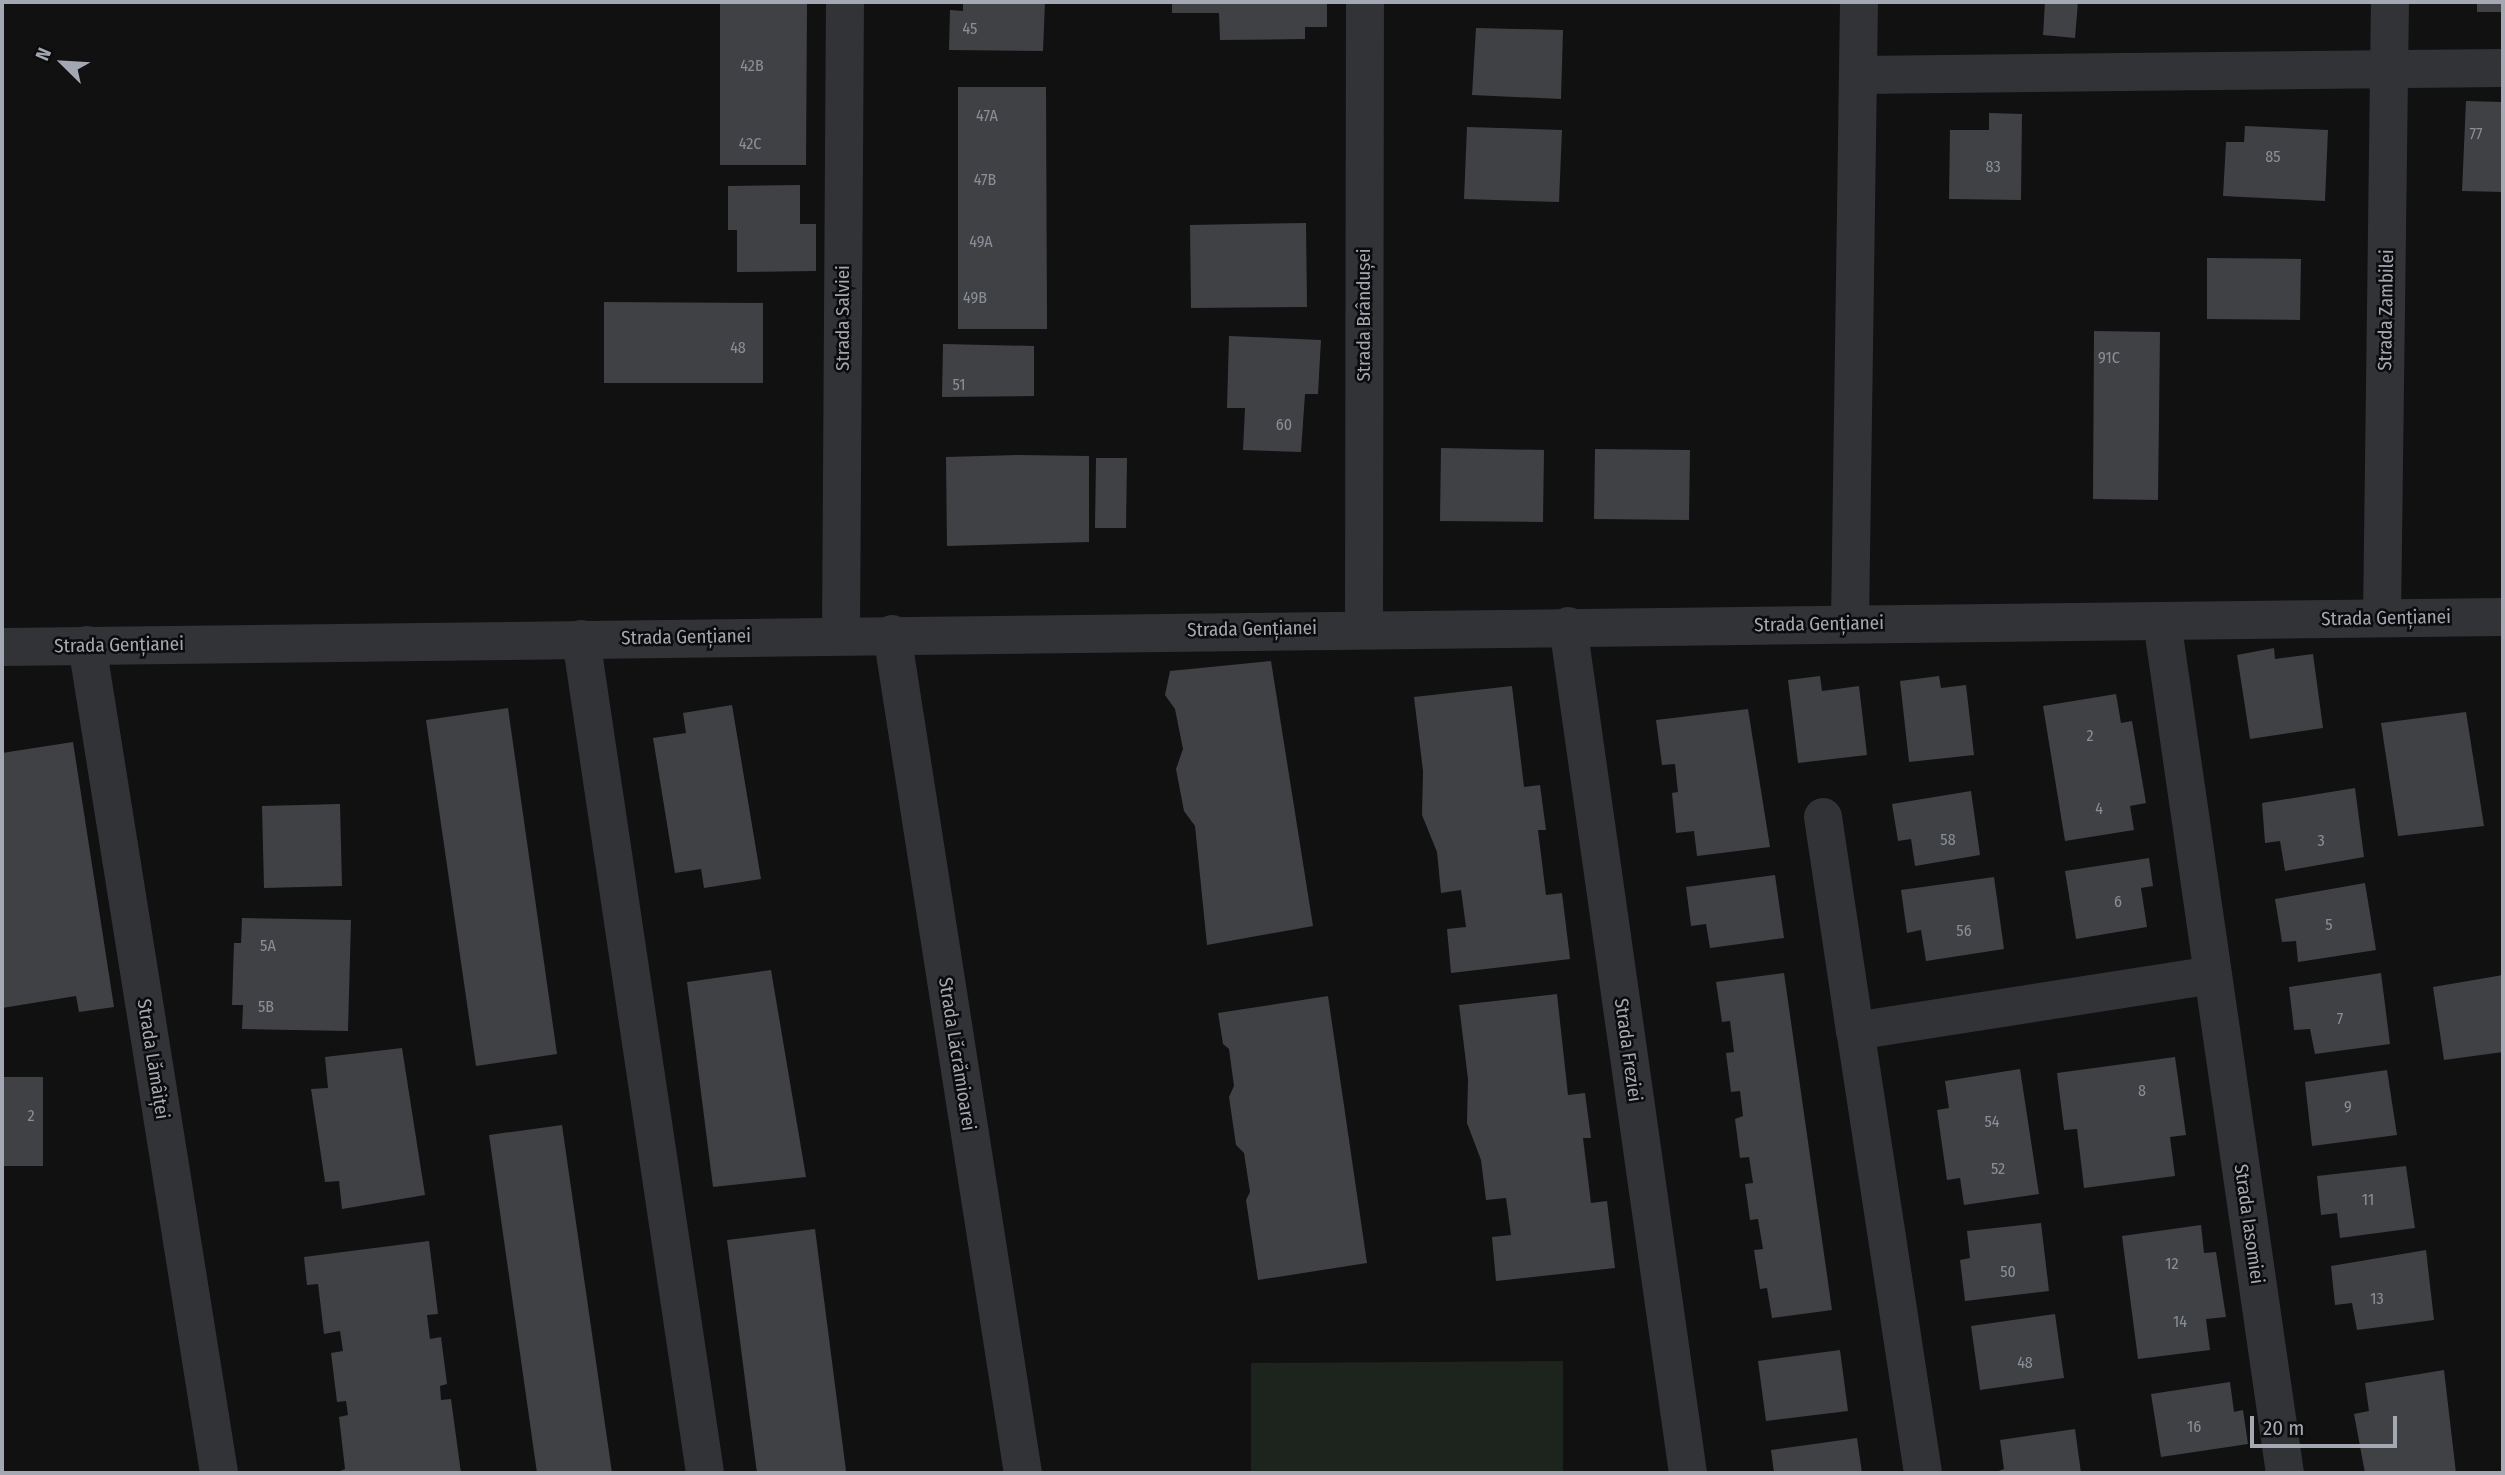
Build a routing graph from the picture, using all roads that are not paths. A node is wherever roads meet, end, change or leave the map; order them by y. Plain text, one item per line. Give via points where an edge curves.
1 (845, 2) edge
2 (1365, 2) edge
3 (1858, 2) edge
4 (2390, 2) edge
5 (2503, 68) edge
6 (2389, 69) junction
7 (1858, 75) junction
8 (2503, 617) edge
9 (2382, 618) junction
10 (2162, 621) junction
11 (1850, 623) junction
12 (1568, 626) junction
13 (1364, 628) junction
14 (892, 634) junction
15 (841, 635) junction
16 (581, 639) junction
17 (87, 645) junction
18 (2, 647) edge
19 (1823, 817) dead end
20 (2213, 975) junction
21 (1855, 1031) junction
22 (219, 1473) edge
23 (705, 1473) edge
24 (1023, 1473) edge
25 (1688, 1473) edge
26 (1923, 1473) edge
27 (2285, 1473) edge

1 - 15 street, Strada Salviei
2 - 13 street, Strada Brândușei
3 - 7 street
4 - 6 street, Strada Zambilei
5 - 6 street
6 - 7 street
6 - 9 street, Strada Zambilei
7 - 11 street
8 - 9 street, Strada Gențianei
9 - 10 street, Strada Gențianei
10 - 11 street, Strada Gențianei
10 - 20 street, Strada Iasomiei
11 - 12 street, Strada Gențianei
12 - 13 street, Strada Gențianei
12 - 25 street, Strada Freziei
13 - 14 street, Strada Gențianei
14 - 15 street, Strada Gențianei
14 - 24 street, Strada Lăcrămioarei
15 - 16 street, Strada Gențianei
16 - 17 street, Strada Gențianei
16 - 23 street
17 - 18 street, Strada Gențianei
17 - 22 street, Strada Lămâiței
19 - 21 street
20 - 21 street
20 - 27 street, Strada Iasomiei
21 - 26 street

